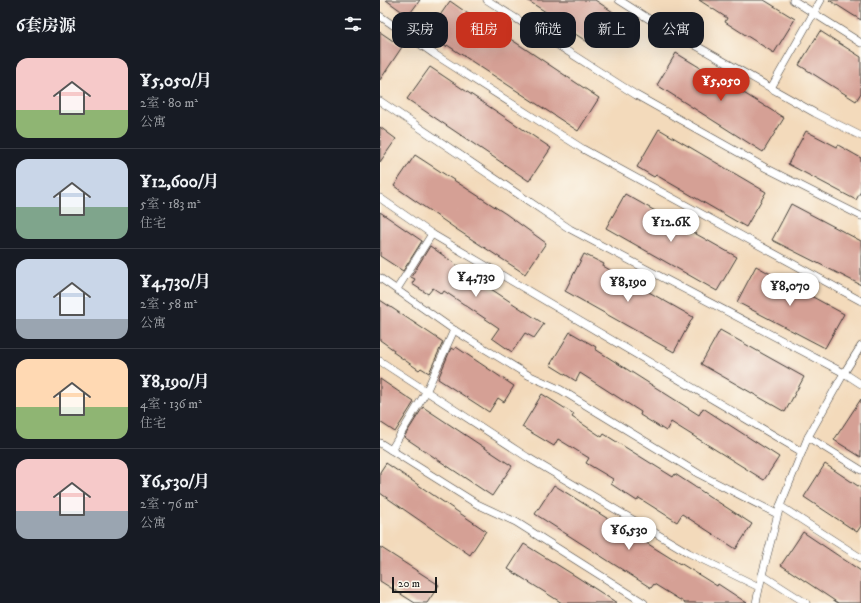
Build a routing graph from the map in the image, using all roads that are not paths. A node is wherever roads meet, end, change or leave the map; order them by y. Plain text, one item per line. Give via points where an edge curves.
1 (488, 0) edge
2 (620, 0) edge
3 (793, 0) edge
4 (821, 0) edge
5 (813, 13) junction
6 (380, 16) edge
7 (861, 42) edge
8 (771, 88) junction
9 (380, 101) edge
10 (861, 136) edge
11 (380, 198) edge
12 (861, 216) edge
13 (432, 234) junction
14 (380, 278) edge
15 (396, 289) junction
16 (861, 302) edge
17 (454, 330) junction
18 (861, 346) edge
19 (380, 361) edge
20 (844, 373) junction
21 (861, 384) edge
22 (426, 392) junction
23 (808, 437) junction
24 (380, 444) edge
25 (391, 450) junction
26 (802, 452) junction
27 (861, 470) edge
28 (780, 506) junction
29 (777, 514) junction
30 (861, 558) edge
31 (762, 575) junction
32 (759, 588) junction
33 (644, 603) edge
34 (756, 603) edge
35 (806, 603) edge

1 - 12 lane via 636,95 766,168
2 - 8 lane
3 - 5 lane
4 - 5 lane
5 - 7 lane
5 - 8 lane
6 - 16 lane via 434,54 583,149
8 - 10 lane
9 - 20 lane via 570,228
11 - 13 lane
13 - 15 lane
13 - 26 lane
14 - 15 lane
15 - 17 lane
17 - 22 lane
17 - 29 lane via 528,375 561,390 698,474
18 - 20 lane
19 - 22 lane
20 - 21 lane
20 - 23 lane
22 - 25 lane
22 - 32 lane via 527,457 689,553
23 - 26 lane
23 - 27 lane
24 - 25 lane
25 - 33 lane via 477,504 516,522
26 - 28 lane
28 - 29 lane
28 - 30 lane
29 - 31 lane
31 - 32 lane
31 - 35 lane
32 - 34 lane

